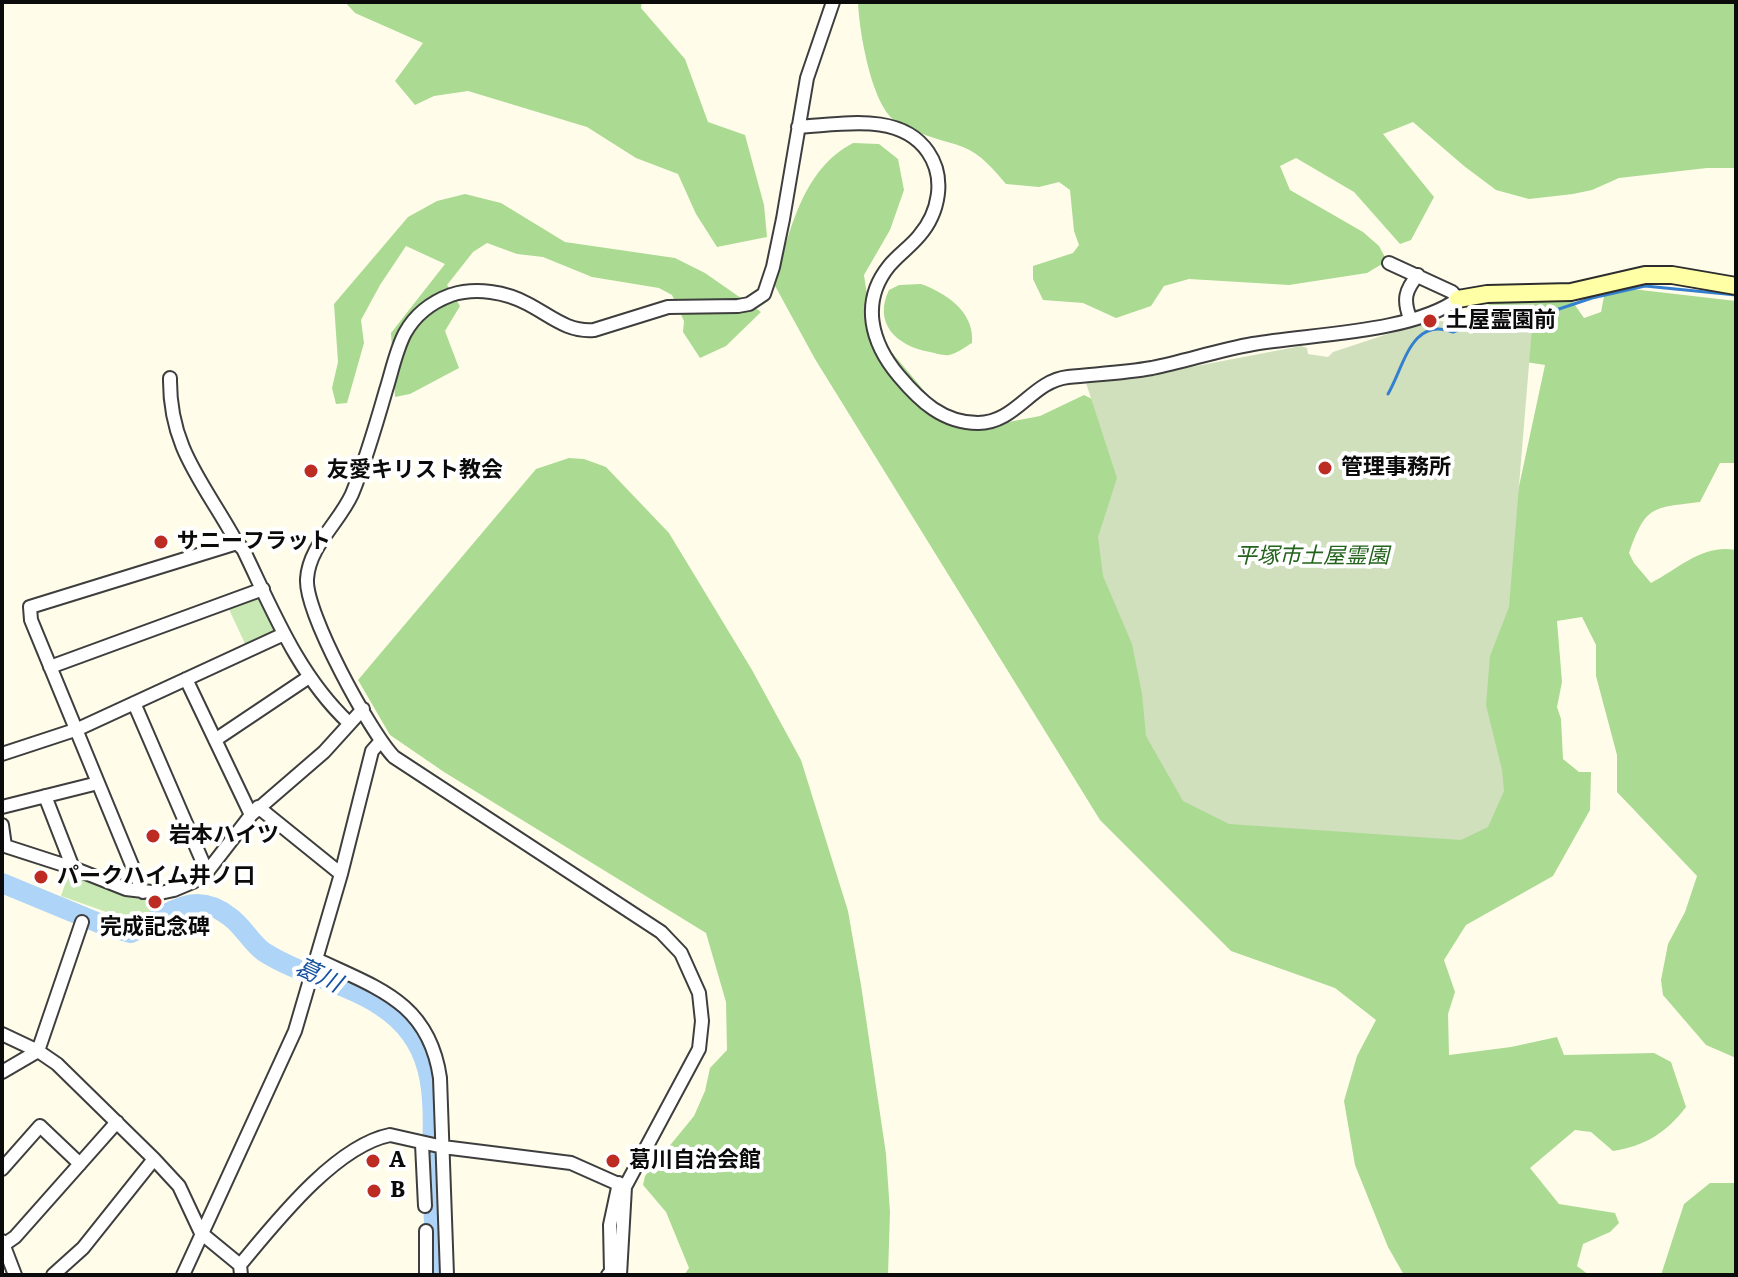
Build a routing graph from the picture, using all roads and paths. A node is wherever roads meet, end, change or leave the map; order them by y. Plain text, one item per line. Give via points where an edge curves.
1 (833, 2) edge
2 (798, 127) junction
3 (1389, 263) dead end
4 (1418, 275) junction
5 (1736, 286) edge
6 (1458, 299) junction
7 (1410, 318) junction
8 (170, 378) dead end
9 (237, 543) junction
10 (263, 589) junction
11 (284, 634) junction
12 (50, 667) junction
13 (309, 677) junction
14 (186, 679) junction
15 (134, 703) junction
16 (363, 709) junction
17 (349, 723) junction
18 (78, 729) junction
19 (215, 740) junction
20 (380, 742) junction
21 (2, 754) edge
22 (98, 783) junction
23 (45, 796) junction
24 (2, 807) edge
25 (254, 811) junction
26 (2, 825) edge
27 (4, 846) edge
28 (73, 868) junction
29 (207, 872) junction
30 (341, 874) junction
31 (143, 892) junction
32 (82, 922) dead end
33 (316, 959) junction
34 (2, 1034) edge
35 (38, 1051) junction
36 (2, 1072) edge
37 (117, 1122) junction
38 (422, 1144) junction
39 (443, 1147) junction
40 (154, 1159) junction
41 (80, 1164) junction
42 (2, 1169) edge
43 (622, 1185) junction
44 (425, 1206) dead end
45 (426, 1231) dead end
46 (201, 1233) junction
47 (2, 1244) edge
48 (240, 1270) edge
49 (15, 1275) edge
50 (53, 1275) edge
51 (183, 1275) edge
52 (426, 1275) edge
53 (447, 1275) edge
54 (608, 1275) edge
55 (620, 1275) edge

1 - 2 street via 807,78
2 - 7 street via 893,127 919,141 933,161 939,184 932,216 881,278 871,318 879,347 898,375 932,410 950,419 993,422 1063,378 1152,368 1252,344
2 - 16 street via 773,267 764,294 749,304 668,307 584,330 571,329 510,296 472,291 438,301 413,321 398,350 350,497 321,540 307,579 315,617
3 - 4 street
4 - 6 street
4 - 7 street via 1405,297
5 - 6 street via 1645,275 1571,292
6 - 7 street
8 - 9 street via 182,450
9 - 10 street
9 - 12 street via 30,607
10 - 11 street
10 - 12 street
11 - 13 street
11 - 14 street
12 - 18 street
13 - 17 street
13 - 19 street
14 - 15 street
14 - 19 street
15 - 18 street
15 - 29 street
16 - 17 street
16 - 20 street
17 - 25 street via 324,752
18 - 21 street
18 - 22 street
19 - 25 street
20 - 30 street via 372,751
20 - 43 street via 394,757 661,932 681,953 699,993 699,1049
22 - 23 street
22 - 31 street
23 - 24 street
23 - 28 street
25 - 29 street
25 - 30 street
26 - 27 street
27 - 28 street
28 - 31 street
29 - 31 street via 174,890
30 - 33 street
32 - 35 street
33 - 39 street via 388,993 415,1015 438,1063
33 - 46 street via 283,1060
34 - 35 street
35 - 36 street
35 - 37 street
37 - 40 street
37 - 41 street
38 - 39 street
38 - 44 street
38 - 48 street via 390,1135 356,1148 308,1189
39 - 43 street via 571,1163
39 - 53 street
40 - 46 street via 179,1186
40 - 50 street via 83,1248
41 - 42 street via 40,1126
41 - 47 street via 15,1237
43 - 54 street via 610,1225
43 - 55 street
45 - 52 street
46 - 48 street
46 - 51 street
47 - 49 street

